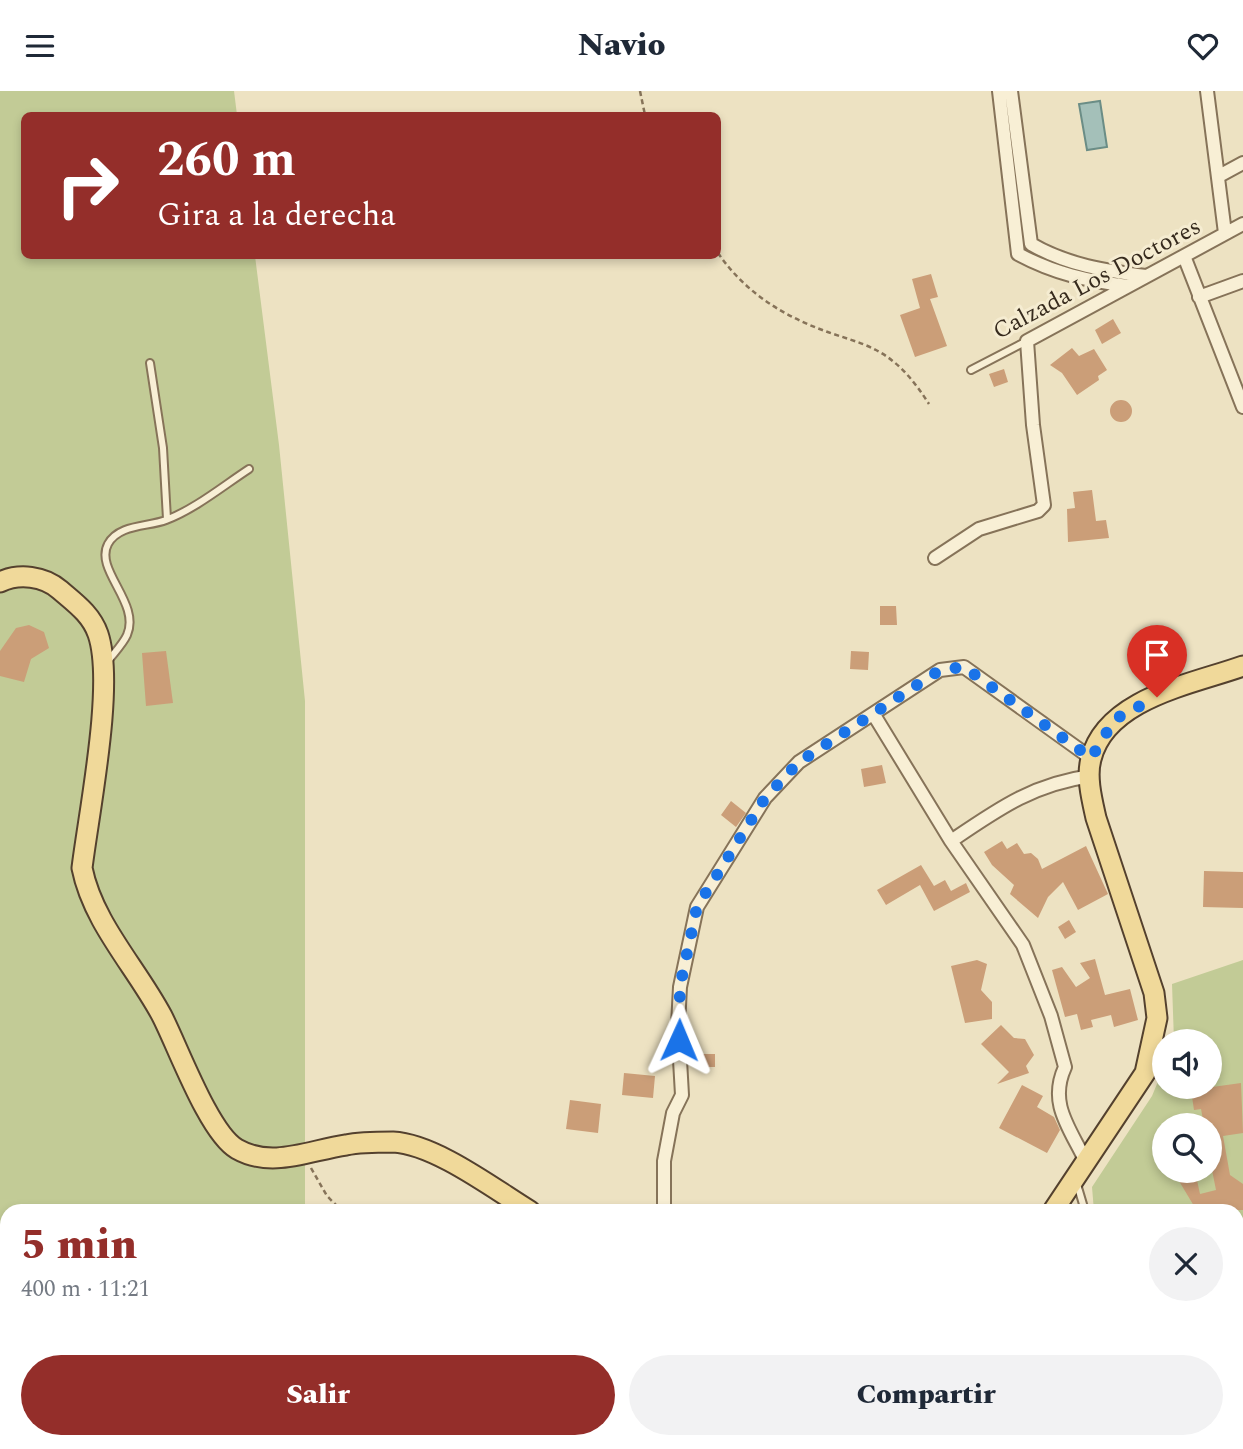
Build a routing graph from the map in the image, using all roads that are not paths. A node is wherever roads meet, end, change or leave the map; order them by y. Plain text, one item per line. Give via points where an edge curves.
1 (999, 91) edge
2 (1011, 91) edge
3 (1207, 91) edge
4 (1243, 163) edge
5 (1219, 176) junction
6 (1243, 223) edge
7 (1225, 233) junction
8 (1184, 256) junction
9 (1054, 258) junction
10 (1046, 269) junction
11 (1146, 276) junction
12 (1243, 281) edge
13 (1129, 286) junction
14 (1199, 297) junction
15 (1027, 341) junction
16 (150, 363) dead end
17 (971, 370) dead end
18 (1243, 407) edge
19 (249, 469) dead end
20 (167, 519) junction
21 (935, 558) dead end
22 (0, 582) edge
23 (105, 666) junction
24 (1243, 666) edge
25 (874, 715) junction
26 (1091, 767) junction
27 (951, 841) junction
28 (1086, 1162) junction
29 (1075, 1179) junction
30 (519, 1204) edge
31 (664, 1204) edge
32 (1058, 1204) edge
33 (1083, 1204) edge

1 - 10 street via 1015,248
2 - 9 street via 1029,240
3 - 5 street
4 - 5 street
5 - 7 street
6 - 7 street, Calzada Los Doctores
7 - 8 street, Calzada Los Doctores
8 - 11 street, Calzada Los Doctores
8 - 14 street
9 - 10 street
9 - 11 street
10 - 13 street
11 - 13 street, Calzada Los Doctores
12 - 14 street
13 - 15 street, Calzada Los Doctores
14 - 18 street
15 - 17 lane, Calzada Los Doctores
15 - 21 street via 1044,505 1038,512 979,529
16 - 20 lane via 163,448
19 - 20 lane
20 - 23 lane via 122,532 108,543 105,556 128,608 129,624
22 - 23 main road via 11,577 48,580 88,614 98,632
23 - 30 main road via 82,868 86,893 161,1014 218,1131 237,1149 274,1158 346,1145 396,1142 442,1157
24 - 26 main road via 1135,706 1115,719
25 - 26 street via 940,670 964,667
25 - 27 street
25 - 31 street via 799,762 765,798 697,907 680,986 682,1095 673,1113 664,1161
26 - 27 street via 1020,796
26 - 28 main road via 1096,818 1154,993 1157,1018 1146,1073
27 - 28 street via 1023,945 1065,1067 1058,1082 1057,1103
28 - 29 main road
29 - 32 main road
29 - 33 lane

